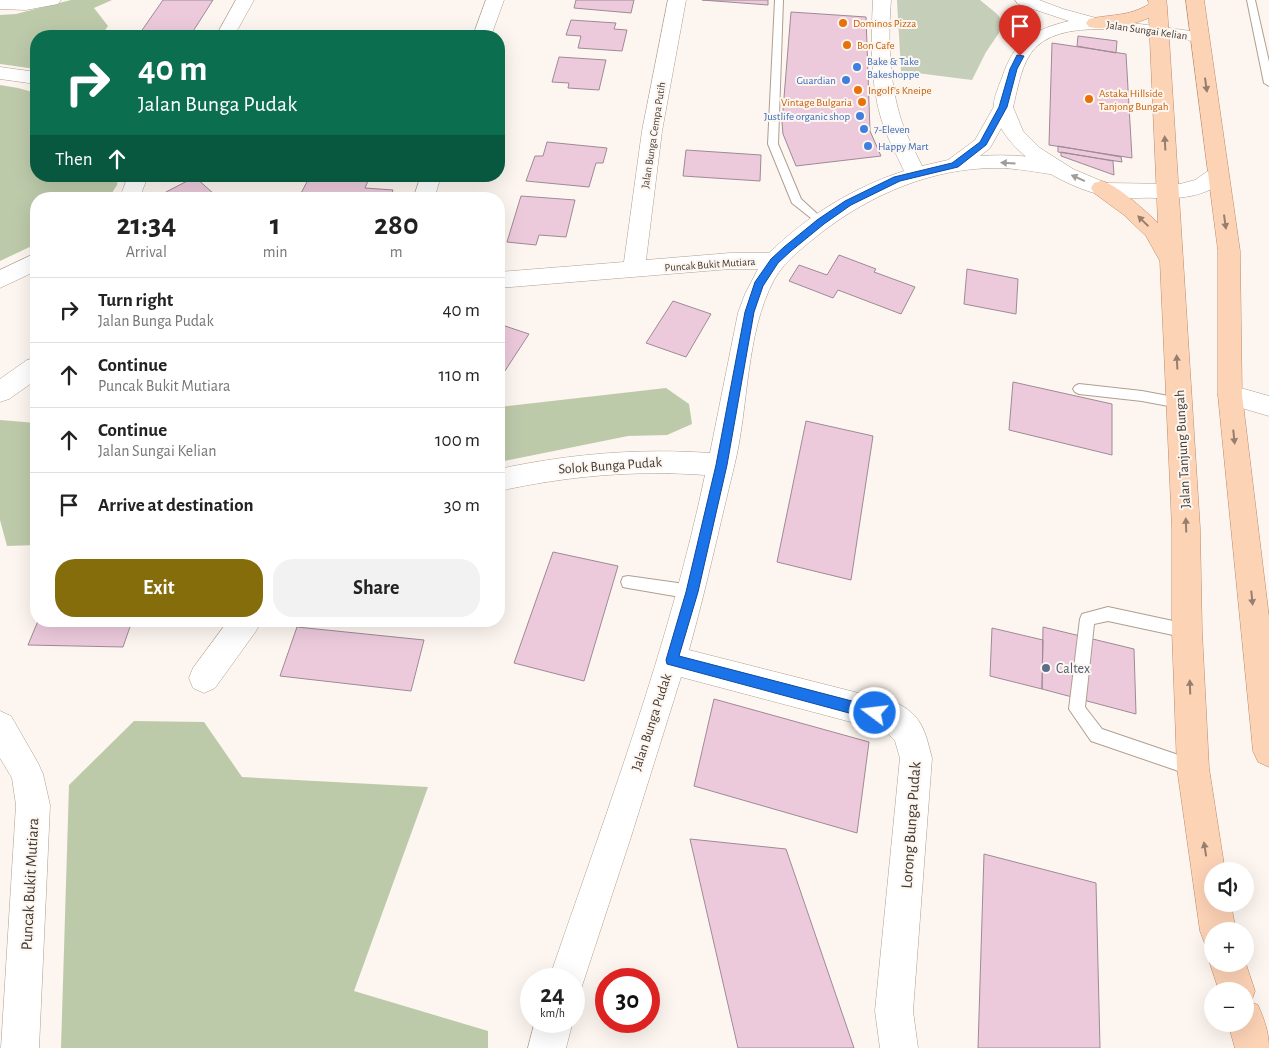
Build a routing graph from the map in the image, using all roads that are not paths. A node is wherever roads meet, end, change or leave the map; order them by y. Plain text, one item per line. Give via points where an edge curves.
1 (52, 0) edge
2 (245, 0) edge
3 (495, 0) edge
4 (677, 0) edge
5 (779, 0) edge
6 (882, 0) edge
7 (1019, 0) edge
8 (1024, 0) edge
9 (1195, 0) edge
10 (1251, 0) edge
11 (1158, 3) edge
12 (0, 4) edge
13 (1095, 23) junction
14 (228, 30) edge
15 (484, 30) edge
16 (1159, 32) junction
17 (1036, 37) junction
18 (1199, 37) junction
19 (0, 73) edge
20 (30, 77) edge
21 (1269, 83) edge
22 (1003, 107) junction
23 (955, 165) junction
24 (1056, 168) junction
25 (915, 173) junction
26 (1218, 174) junction
27 (1101, 188) junction
28 (1168, 192) junction
29 (821, 222) junction
30 (775, 261) junction
31 (1172, 261) junction
32 (30, 264) edge
33 (634, 270) junction
34 (0, 280) edge
35 (505, 280) edge
36 (30, 372) edge
37 (1079, 389) dead end
38 (0, 392) edge
39 (1230, 395) junction
40 (1179, 403) junction
41 (1269, 406) edge
42 (722, 465) junction
43 (505, 479) edge
44 (628, 582) dead end
45 (692, 592) junction
46 (242, 627) edge
47 (1187, 631) junction
48 (672, 660) junction
49 (204, 678) dead end
50 (0, 727) edge
51 (1269, 751) edge
52 (1193, 768) junction
53 (1207, 862) edge
54 (571, 968) edge
55 (1249, 1032) edge
56 (551, 1033) edge
57 (20, 1048) edge
58 (547, 1048) edge
59 (899, 1048) edge
60 (1254, 1048) edge

1 - 12 street via 26,5
2 - 14 street
3 - 15 street
4 - 33 street, Jalan Bunga Cempa Putih via 652,131
5 - 29 lane via 773,144 796,201
6 - 25 street via 882,48 890,115
7 - 17 street via 1033,16
8 - 13 street, Jalan Sungai Kelian
9 - 18 main road
10 - 21 lane
11 - 13 main road via 1134,19
11 - 16 main road, Jalan Tanjung Bungah
13 - 16 street, Jalan Sungai Kelian
13 - 17 street, Jalan Sungai Kelian via 1063,28
16 - 18 street, Jalan Sungai Kelian
28 -> 16 main road, Jalan Tanjung Bungah
17 - 22 street via 1013,69
18 -> 26 main road
19 - 20 street
22 - 23 street, Puncak Bukit Mutiara via 984,144
22 - 24 street via 1016,134 1040,158
24 -> 23 street, Puncak Bukit Mutiara via 1008,162
23 - 25 street, Puncak Bukit Mutiara
27 -> 24 street
25 - 29 street, Puncak Bukit Mutiara via 874,189
26 - 28 street via 1198,188
26 -> 39 main road via 1229,251
27 - 28 street
31 -> 27 main road via 1154,231
28 - 31 main road, Jalan Tanjung Bungah
29 - 30 street, Puncak Bukit Mutiara
30 - 33 street, Puncak Bukit Mutiara
30 - 42 street, Jalan Bunga Pudak via 758,285 749,312
40 -> 31 main road, Jalan Tanjung Bungah
32 - 34 street
33 - 35 street, Puncak Bukit Mutiara
36 - 38 street
37 - 40 lane
39 - 41 street
39 -> 51 main road
47 -> 40 main road, Jalan Tanjung Bungah via 1186,528
42 - 43 street, Solok Bunga Pudak via 638,460 556,468
42 - 45 street, Jalan Bunga Pudak
44 - 45 lane
45 - 48 street, Jalan Bunga Pudak
46 - 49 street
52 -> 47 main road, Jalan Tanjung Bungah
47 - 52 lane via 1108,614 1087,619 1077,709 1096,735
48 - 54 street, Jalan Bunga Pudak
48 - 59 street, Lorong Bunga Pudak via 894,718 909,732 916,758 894,1011
50 - 57 street, Puncak Bukit Mutiara via 27,774 33,805
53 -> 52 main road, Jalan Tanjung Bungah
55 - 60 main road
56 - 58 street

